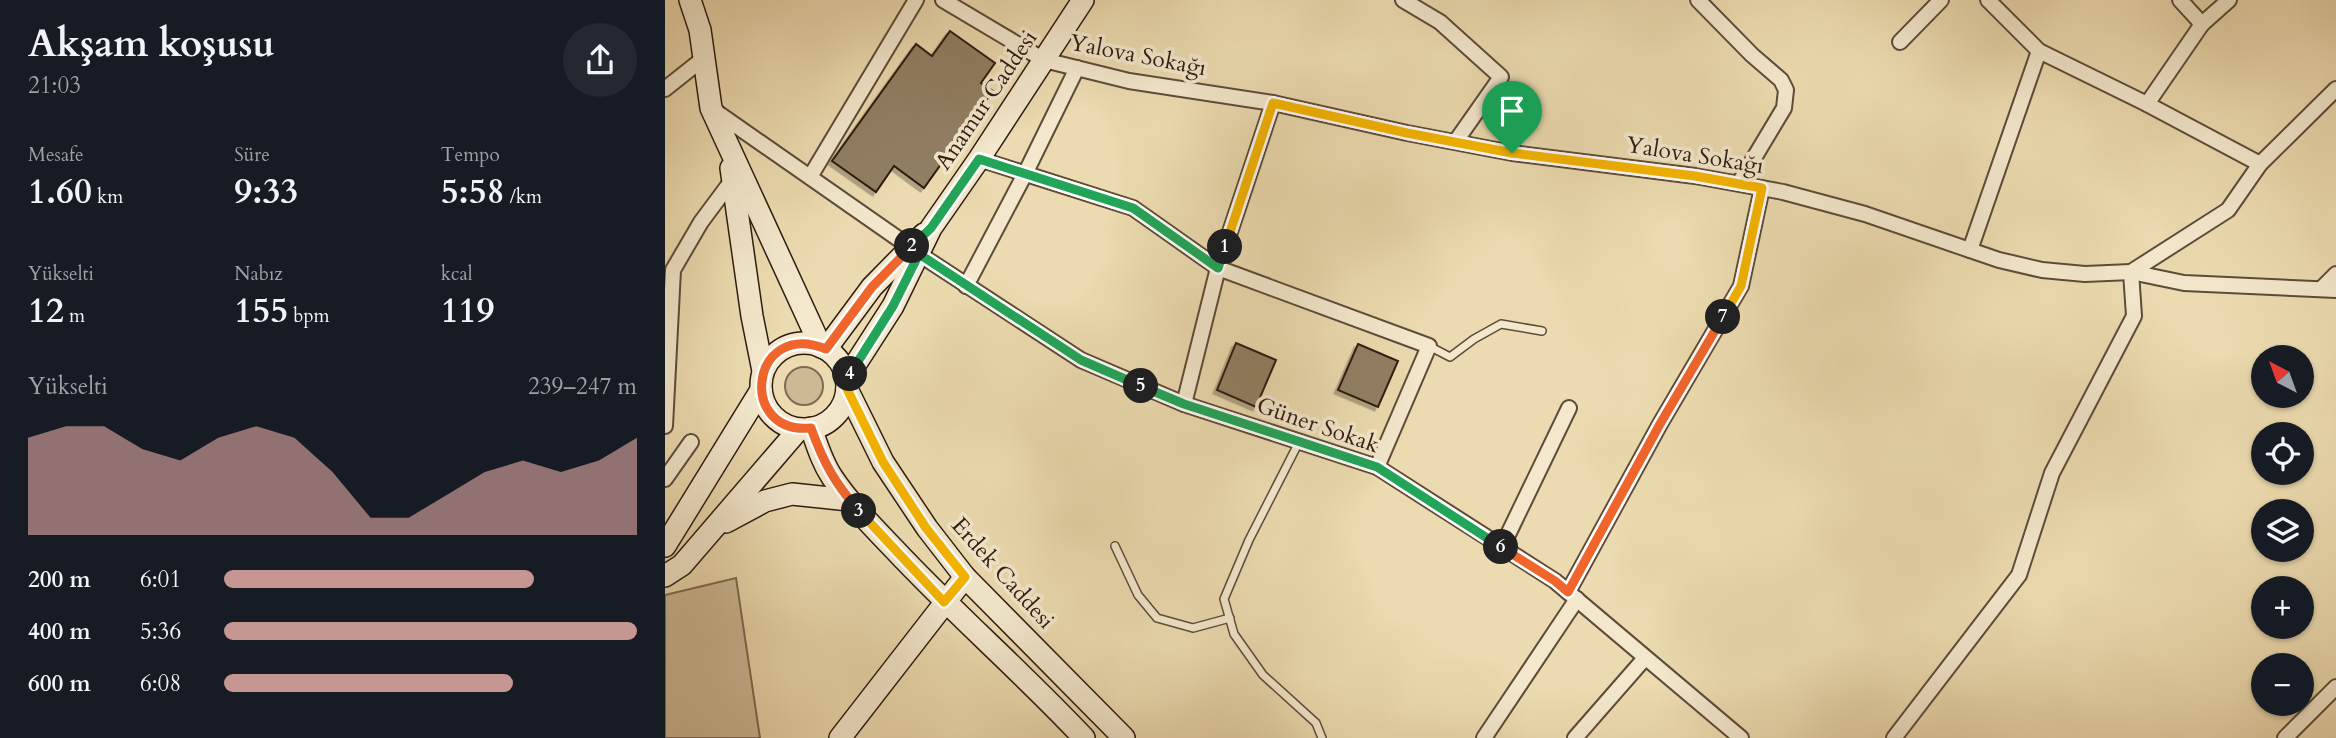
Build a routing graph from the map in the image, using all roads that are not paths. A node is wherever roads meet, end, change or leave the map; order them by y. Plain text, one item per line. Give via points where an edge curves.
1 (690, 0) edge
2 (916, 0) edge
3 (943, 0) edge
4 (1083, 0) edge
5 (1403, 0) edge
6 (1698, 0) edge
7 (1941, 0) edge
8 (1988, 0) edge
9 (2180, 0) edge
10 (2229, 0) edge
11 (2202, 24) junction
12 (1900, 42) dead end
13 (2039, 51) junction
14 (704, 58) junction
15 (1044, 60) junction
16 (1077, 68) junction
17 (665, 89) edge
18 (2336, 89) edge
19 (1273, 103) junction
20 (2147, 104) junction
21 (711, 108) junction
22 (1456, 141) junction
23 (728, 145) junction
24 (979, 159) junction
25 (2260, 164) junction
26 (1025, 174) junction
27 (810, 177) junction
28 (733, 179) junction
29 (1739, 183) junction
30 (1762, 188) junction
31 (1970, 250) junction
32 (915, 251) junction
33 (1218, 268) junction
34 (2131, 272) junction
35 (2336, 274) edge
36 (967, 286) junction
37 (2321, 289) junction
38 (2336, 290) edge
39 (1542, 331) dead end
40 (1429, 346) junction
41 (824, 348) junction
42 (762, 381) junction
43 (846, 384) junction
44 (666, 394) edge
45 (1184, 404) junction
46 (1569, 408) dead end
47 (665, 426) edge
48 (805, 429) junction
49 (691, 442) dead end
50 (1299, 442) junction
51 (1377, 467) junction
52 (665, 479) edge
53 (849, 500) junction
54 (712, 530) junction
55 (665, 546) edge
56 (1115, 546) dead end
57 (1502, 547) junction
58 (665, 576) edge
59 (965, 577) junction
60 (1573, 596) junction
61 (944, 602) junction
62 (1230, 618) junction
63 (1645, 658) junction
64 (2336, 687) edge
65 (840, 738) edge
66 (1084, 738) edge
67 (1124, 738) edge
68 (1322, 738) edge
69 (1483, 738) edge
70 (1575, 738) edge
71 (1741, 738) edge
72 (1894, 738) edge
73 (2284, 738) edge

1 - 14 street
2 - 27 street
3 - 15 street, Yalova Sokağı
4 - 15 street, Anamur Caddesi
5 - 22 street via 1440,22 1501,77
6 - 29 street via 1786,90 1784,108
7 - 12 street
8 - 13 street
9 - 11 street
10 - 11 street
11 - 20 street
13 - 20 street
13 - 31 street
14 - 17 street
14 - 21 street
15 - 16 street, Yalova Sokağı
15 - 24 street, Anamur Caddesi
16 - 19 street, Yalova Sokağı via 1129,81
16 - 26 street
18 - 25 street
19 - 22 street, Yalova Sokağı
19 - 33 street
20 - 25 street
21 - 23 street
21 - 27 street, Güner Sokak
22 - 29 street, Yalova Sokağı via 1512,153
23 - 28 street
23 - 41 street
24 - 26 street
24 - 32 street, Anamur Caddesi
25 - 34 street via 2228,210
26 - 33 street via 1133,208
26 - 36 street
27 - 32 street, Güner Sokak
28 - 42 street
28 - 44 street via 673,271
29 - 30 street, Yalova Sokağı
30 - 31 street, Yalova Sokağı via 1852,210
30 - 60 street via 1741,286 1660,424
31 - 34 street, Yalova Sokağı via 2042,270
32 - 36 street, Güner Sokak
32 - 41 street, Anamur Caddesi via 872,287
32 - 43 street via 878,331
33 - 40 street
33 - 45 street
34 - 37 street, Yalova Sokağı via 2183,283
34 - 72 street via 2134,316 2052,473 2019,575
35 - 37 street
36 - 45 street, Güner Sokak via 1081,360
37 - 38 street, Yalova Sokağı
39 - 40 lane via 1501,324 1450,357
40 - 51 street
41 - 42 street via 808,343 789,346 773,356
41 - 43 street via 839,362
42 - 48 street via 763,400 773,416 789,427
42 - 55 street
43 - 48 street via 842,405 833,418
43 - 59 street, Erdek Caddesi via 883,462
44 - 47 street
45 - 50 street, Güner Sokak
46 - 57 street
48 - 53 street
48 - 54 street
49 - 52 street
50 - 51 street, Güner Sokak
50 - 62 lane via 1224,599
51 - 57 street, Güner Sokak
53 - 54 street via 792,494 765,501
53 - 61 street
54 - 58 street via 682,565
56 - 62 lane via 1138,595 1157,618 1193,628
57 - 60 street, Güner Sokak
59 - 61 street
59 - 67 street, Erdek Caddesi
60 - 63 street, Güner Sokak
60 - 69 street
61 - 65 street
61 - 66 street
62 - 68 lane via 1234,634 1263,675 1316,723
63 - 70 street
63 - 71 street, Güner Sokak
64 - 73 street

